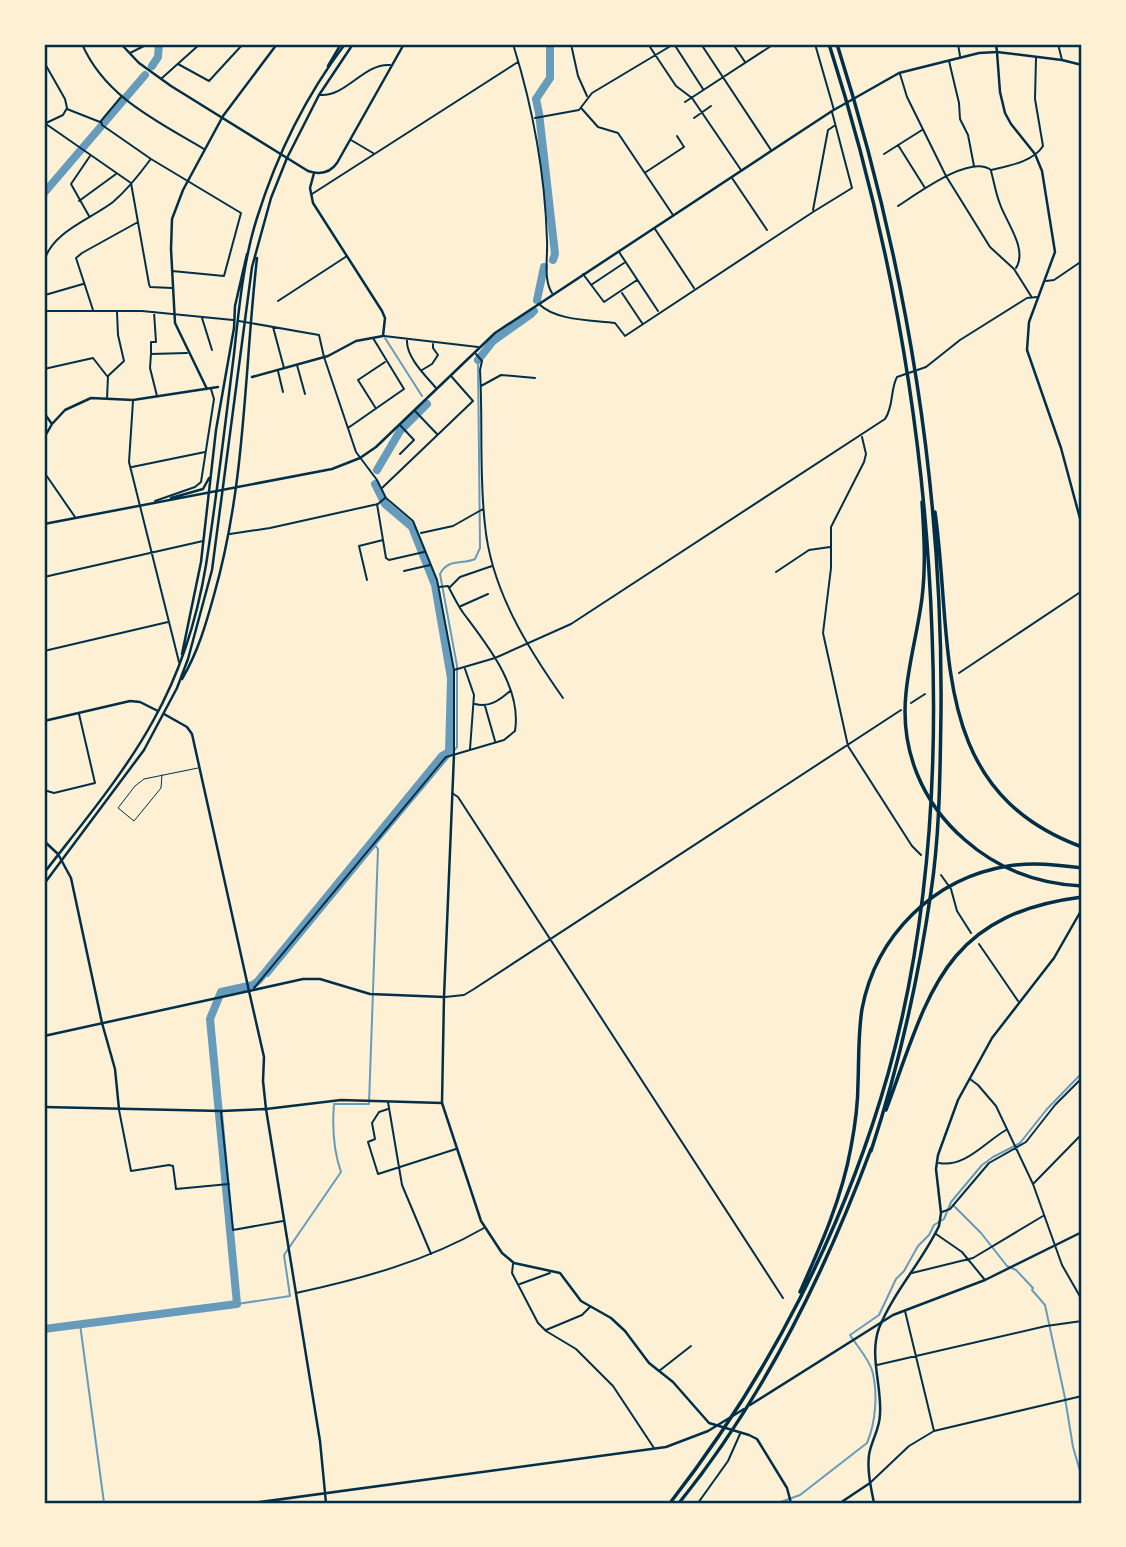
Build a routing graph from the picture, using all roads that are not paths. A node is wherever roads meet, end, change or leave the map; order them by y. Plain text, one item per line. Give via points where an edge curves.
1 (82, 44) edge
2 (121, 44) edge
3 (148, 44) edge
4 (200, 44) edge
5 (243, 44) edge
6 (277, 44) edge
7 (343, 44) edge
8 (353, 44) edge
9 (404, 44) edge
10 (513, 44) edge
11 (571, 44) edge
12 (648, 44) edge
13 (674, 44) edge
14 (701, 44) edge
15 (733, 44) edge
16 (774, 44) edge
17 (816, 44) edge
18 (829, 44) edge
19 (838, 44) edge
20 (958, 44) edge
21 (996, 44) edge
22 (1058, 44) edge
23 (997, 52) junction
24 (130, 54) junction
25 (655, 54) junction
26 (961, 57) junction
27 (1036, 58) junction
28 (949, 60) junction
29 (1062, 60) junction
30 (518, 61) junction
31 (44, 62) edge
32 (745, 63) junction
33 (178, 64) junction
34 (390, 65) junction
35 (1082, 65) edge
36 (900, 73) junction
37 (162, 78) junction
38 (723, 78) junction
39 (704, 90) junction
40 (319, 95) junction
41 (121, 97) junction
42 (587, 97) junction
43 (692, 98) junction
44 (685, 102) dead end
45 (711, 106) dead end
46 (67, 109) junction
47 (581, 109) junction
48 (833, 111) junction
49 (702, 113) junction
50 (223, 116) junction
51 (536, 118) junction
52 (694, 118) dead end
53 (101, 122) junction
54 (45, 124) edge
55 (835, 125) junction
56 (923, 129) junction
57 (677, 136) dead end
58 (350, 140) junction
59 (898, 145) junction
60 (204, 149) junction
61 (771, 151) junction
62 (280, 153) junction
63 (374, 154) junction
64 (884, 154) dead end
65 (91, 155) junction
66 (1035, 155) junction
67 (287, 158) junction
68 (150, 159) junction
69 (974, 166) junction
70 (741, 170) junction
71 (991, 170) junction
72 (117, 173) junction
73 (314, 173) junction
74 (645, 173) junction
75 (946, 176) junction
76 (732, 177) junction
77 (187, 182) junction
78 (131, 183) junction
79 (926, 189) junction
80 (312, 194) junction
81 (79, 201) junction
82 (898, 206) dead end
83 (813, 212) junction
84 (673, 215) junction
85 (90, 217) junction
86 (139, 221) junction
87 (654, 228) junction
88 (767, 230) dead end
89 (618, 251) junction
90 (257, 254) junction
91 (348, 256) junction
92 (1082, 261) edge
93 (44, 262) edge
94 (625, 262) junction
95 (1014, 269) junction
96 (171, 271) junction
97 (583, 274) junction
98 (637, 280) junction
99 (1045, 281) junction
100 (84, 284) junction
101 (591, 285) junction
102 (44, 288) edge
103 (173, 288) junction
104 (695, 289) junction
105 (621, 291) junction
106 (553, 294) junction
107 (45, 295) edge
108 (1031, 297) junction
109 (1038, 298) junction
110 (278, 301) dead end
111 (538, 303) junction
112 (44, 309) edge
113 (93, 310) junction
114 (118, 311) junction
115 (154, 312) junction
116 (659, 313) junction
117 (174, 314) junction
118 (202, 316) junction
119 (643, 324) junction
120 (272, 326) junction
121 (236, 328) junction
122 (383, 336) junction
123 (373, 337) junction
124 (407, 339) junction
125 (433, 341) junction
126 (478, 347) junction
127 (212, 350) dead end
128 (187, 352) junction
129 (150, 354) junction
130 (475, 354) junction
131 (324, 357) junction
132 (386, 361) junction
133 (296, 364) junction
134 (284, 368) junction
135 (44, 369) edge
136 (278, 370) junction
137 (421, 370) junction
138 (450, 375) junction
139 (108, 376) junction
140 (252, 377) dead end
141 (536, 378) dead end
142 (481, 386) junction
143 (218, 387) dead end
144 (209, 388) junction
145 (436, 388) junction
146 (283, 392) dead end
147 (305, 394) dead end
148 (157, 397) junction
149 (107, 399) junction
150 (134, 400) junction
151 (376, 408) junction
152 (416, 412) junction
153 (44, 413) edge
154 (52, 424) junction
155 (402, 426) junction
156 (348, 428) junction
157 (438, 435) junction
158 (861, 436) junction
159 (44, 438) edge
160 (205, 452) junction
161 (400, 454) dead end
162 (360, 458) junction
163 (131, 467) junction
164 (44, 472) edge
165 (211, 476) junction
166 (237, 487) junction
167 (382, 488) junction
168 (210, 492) junction
169 (386, 498) junction
170 (162, 502) junction
171 (150, 503) junction
172 (377, 504) junction
173 (141, 505) junction
174 (484, 508) junction
175 (76, 518) junction
176 (44, 524) edge
177 (1082, 526) edge
178 (936, 528) junction
179 (419, 533) junction
180 (925, 533) junction
181 (230, 534) junction
182 (384, 540) junction
183 (204, 541) junction
184 (831, 547) junction
185 (425, 551) junction
186 (152, 553) junction
187 (430, 565) junction
188 (493, 565) junction
189 (404, 571) dead end
190 (776, 572) dead end
191 (44, 577) edge
192 (368, 579) dead end
193 (438, 587) junction
194 (449, 588) junction
195 (1082, 591) edge
196 (488, 594) dead end
197 (460, 607) junction
198 (168, 622) junction
199 (528, 644) junction
200 (44, 651) edge
201 (495, 658) junction
202 (180, 664) junction
203 (465, 668) junction
204 (454, 670) junction
205 (959, 673) dead end
206 (177, 688) junction
207 (511, 690) junction
208 (925, 694) dead end
209 (563, 698) dead end
210 (911, 703) dead end
211 (473, 704) junction
212 (485, 706) junction
213 (901, 710) dead end
214 (159, 712) junction
215 (79, 713) junction
216 (164, 715) junction
217 (44, 721) edge
218 (495, 742) junction
219 (848, 746) junction
220 (470, 749) junction
221 (454, 754) junction
222 (44, 762) edge
223 (200, 767) junction
224 (162, 775) junction
225 (44, 788) edge
226 (452, 793) junction
227 (44, 841) edge
228 (1082, 847) edge
229 (58, 854) junction
230 (921, 855) dead end
231 (61, 860) junction
232 (1082, 868) edge
233 (44, 873) edge
234 (941, 875) dead end
235 (44, 884) edge
236 (1082, 886) edge
237 (1082, 897) edge
238 (1082, 909) edge
239 (971, 933) dead end
240 (550, 939) junction
241 (979, 944) dead end
242 (249, 991) junction
243 (444, 997) junction
244 (1019, 1003) junction
245 (102, 1023) junction
246 (44, 1036) edge
247 (1082, 1078) edge
248 (968, 1079) junction
249 (387, 1101) junction
250 (442, 1103) junction
251 (44, 1107) edge
252 (119, 1109) junction
253 (266, 1109) junction
254 (388, 1109) junction
255 (221, 1111) junction
256 (1007, 1129) junction
257 (1079, 1137) dead end
258 (457, 1149) junction
259 (1017, 1149) junction
260 (871, 1151) junction
261 (937, 1162) junction
262 (399, 1168) junction
263 (229, 1184) junction
264 (1033, 1184) junction
265 (941, 1213) junction
266 (1044, 1215) junction
267 (285, 1221) junction
268 (485, 1228) junction
269 (1082, 1232) edge
270 (935, 1234) junction
271 (1054, 1244) junction
272 (431, 1254) junction
273 (969, 1260) junction
274 (514, 1263) junction
275 (554, 1271) junction
276 (909, 1273) junction
277 (985, 1280) junction
278 (519, 1284) junction
279 (296, 1293) junction
280 (783, 1298) dead end
281 (1082, 1300) edge
282 (591, 1307) junction
283 (905, 1310) junction
284 (883, 1320) junction
285 (1082, 1321) edge
286 (546, 1331) junction
287 (779, 1337) junction
288 (691, 1346) dead end
289 (916, 1356) junction
290 (876, 1365) junction
291 (658, 1371) junction
292 (1082, 1396) edge
293 (716, 1427) junction
294 (934, 1431) junction
295 (741, 1433) junction
296 (654, 1449) junction
297 (870, 1483) junction
298 (324, 1494) junction
299 (253, 1503) edge
300 (326, 1503) edge
301 (670, 1503) edge
302 (679, 1503) edge
303 (698, 1503) edge
304 (791, 1503) edge
305 (840, 1503) edge
306 (874, 1503) edge

1 - 41 street via 96,70
2 - 24 main road
3 - 24 street
4 - 33 street
5 - 33 street via 209,80
6 - 50 main road
7 - 62 main road via 302,107
8 - 40 main road
9 - 34 main road
10 - 30 street
11 - 42 street
12 - 25 street
13 - 25 street
13 - 39 street
14 - 38 street
15 - 32 street
16 - 32 street
17 - 48 street
18 - 180 highway via 879,223 907,365
19 - 178 highway via 885,219 914,363
20 - 26 street
21 - 23 main road
22 - 29 street
23 - 26 main road
23 - 27 main road
23 - 66 main road via 1005,113
24 - 37 main road
25 - 42 street
25 - 43 street via 676,86
26 - 28 main road
27 - 29 main road
27 - 66 street via 1035,99 1043,146
28 - 36 main road
28 - 69 street
29 - 35 main road
30 - 51 street
30 - 63 street
31 - 46 street
32 - 38 street
33 - 37 street
34 - 40 street via 377,66 332,93
34 - 58 main road
36 - 48 main road
36 - 56 street
37 - 50 main road
38 - 39 street
38 - 61 street
39 - 43 street
40 - 67 main road
41 - 53 street
41 - 60 street
42 - 47 street
43 - 44 street
43 - 49 street
45 - 49 street
46 - 53 street
46 - 54 street
47 - 51 street
47 - 74 street via 598,127 618,133
48 - 55 street
48 - 61 main road
49 - 52 street
49 - 70 street
50 - 60 main road
50 - 62 main road
51 - 106 street via 547,282
53 - 68 street
54 - 65 street
55 - 83 street via 828,130
55 - 83 street via 852,188
56 - 59 street
56 - 75 street
57 - 74 street via 684,147
58 - 63 street
58 - 73 main road via 335,167
59 - 64 street
59 - 79 street
60 - 77 main road
61 - 70 main road
62 - 67 main road
62 - 121 main road via 250,243
63 - 80 street
65 - 72 street
65 - 81 street via 71,184
66 - 71 street
66 - 99 main road via 1055,248
67 - 73 main road
67 - 90 main road
68 - 77 street
68 - 78 street
69 - 71 street
69 - 75 street
70 - 76 main road
71 - 95 street via 1019,255
72 - 78 street
72 - 81 street
73 - 80 main road
74 - 84 street
75 - 79 street
75 - 95 street via 990,247
76 - 84 main road
76 - 88 street
77 - 96 main road via 172,219
77 - 96 street via 240,211 242,217 225,275
78 - 85 street
78 - 86 street
79 - 82 street
80 - 91 main road via 313,203
81 - 85 street
83 - 104 street
84 - 87 main road
85 - 93 street via 58,239
86 - 100 street via 78,255
86 - 103 street via 150,287
87 - 89 main road
87 - 104 street
89 - 94 street
89 - 97 main road
90 - 166 main road
90 - 206 main road via 206,597
91 - 110 street
91 - 122 main road via 382,311
92 - 99 street
94 - 98 street
94 - 101 street
95 - 108 street
96 - 103 main road
97 - 101 street
97 - 106 main road
98 - 105 street
98 - 116 street
99 - 109 main road
100 - 107 street
100 - 113 street
101 - 105 street via 604,302
102 - 107 street
103 - 117 main road
104 - 116 street
105 - 119 street
106 - 111 main road
107 - 112 street
108 - 109 street
108 - 158 street via 926,366 897,377 889,413
109 - 177 main road via 1027,329 1027,349
111 - 119 street via 558,314 615,323 625,336
111 - 126 main road
112 - 113 street
113 - 114 street
114 - 115 street
114 - 139 street via 124,361
115 - 117 street
115 - 129 street via 156,342 151,342
116 - 119 street
117 - 118 street
117 - 128 main road
118 - 120 street
118 - 127 street
120 - 131 street via 319,335
120 - 134 street
121 - 165 main road
121 - 202 main road via 200,601
122 - 123 main road
122 - 124 street
123 - 131 main road
123 - 132 street
124 - 125 street
124 - 137 street
125 - 126 street
125 - 137 street via 438,355
126 - 130 main road
128 - 129 street
128 - 144 main road
129 - 148 street
130 - 138 main road
130 - 142 street via 481,358
131 - 133 main road
131 - 156 street
132 - 151 street via 404,389
132 - 151 street via 358,380
133 - 134 main road
133 - 147 street
134 - 136 main road
135 - 139 street via 93,358
136 - 140 main road
136 - 146 street
137 - 145 street
138 - 145 main road
138 - 157 street via 473,401
139 - 149 street
141 - 142 street via 501,375
142 - 174 street
143 - 144 main road
144 - 148 main road
144 - 160 street via 214,399
145 - 152 main road
148 - 150 main road
149 - 150 main road
149 - 154 main road via 78,402
150 - 163 street
151 - 156 street
152 - 155 main road
152 - 157 street
153 - 154 main road
154 - 159 main road
155 - 161 street via 414,440
155 - 162 main road
156 - 162 street
157 - 167 street
158 - 184 street via 864,462 833,521
158 - 199 street via 571,624
160 - 163 street
160 - 171 street via 199,485
162 - 166 main road via 332,469
162 - 167 street
163 - 173 street
164 - 175 street
165 - 168 main road
165 - 170 main road via 203,489
166 - 168 main road
166 - 181 main road
167 - 169 street
168 - 170 main road
168 - 183 main road
169 - 172 street
169 - 179 street via 410,517
170 - 171 main road
171 - 173 main road
172 - 181 street
172 - 182 street
173 - 175 main road
173 - 186 street
174 - 179 street via 453,526
174 - 188 street
175 - 176 main road
178 - 228 highway via 954,695 972,753 1017,811 1044,830
178 - 260 highway via 941,782 935,857 910,1014
179 - 185 street
180 - 236 highway via 922,596 905,704 919,781 943,818 981,853 1027,877
180 - 287 highway via 933,660 931,822 903,1012 851,1183 813,1273
181 - 206 main road via 201,640
182 - 185 street via 389,560
182 - 192 street via 359,545
183 - 186 street
183 - 202 main road
184 - 190 street via 809,550
184 - 219 street via 823,633
185 - 187 street
186 - 191 street
186 - 198 street
187 - 189 street
187 - 193 street
188 - 194 street via 460,577
188 - 199 street via 512,617
193 - 194 street
193 - 204 street
194 - 197 street
195 - 205 street
196 - 197 street
197 - 201 street
198 - 200 street
198 - 202 street
199 - 201 street
199 - 209 street
201 - 203 street
201 - 207 street
202 - 214 main road
203 - 204 street
203 - 211 street via 474,689
204 - 221 street
206 - 216 main road
207 - 212 street
207 - 218 street via 516,727 507,738
208 - 210 street
211 - 212 street
211 - 220 street
212 - 218 street
213 - 219 street
214 - 215 main road via 135,701
214 - 216 street
214 - 229 main road
215 - 217 main road
215 - 225 street via 95,783 54,793
216 - 223 main road via 190,730
216 - 231 main road via 132,767
218 - 220 street
219 - 230 street
219 - 240 street
220 - 221 street
221 - 226 main road
221 - 242 street via 443,760 259,985
222 - 225 main road
223 - 224 lane
223 - 242 main road
224 - 224 lane via 161,788 134,821 118,808 138,783
226 - 240 street
226 - 243 main road
227 - 229 main road
229 - 231 main road
229 - 233 main road
231 - 235 main road
231 - 245 main road via 72,885
232 - 287 highway via 1037,864 995,869 951,884 899,928 877,963 865,995 854,1126 838,1199
234 - 239 street
237 - 260 highway via 1010,915 980,933 953,959 927,1001
238 - 244 main road via 1054,958
240 - 243 street via 464,995
240 - 280 street
241 - 244 street
242 - 243 main road via 320,979 370,994
242 - 245 main road
242 - 253 main road via 264,1057
243 - 250 main road
244 - 248 main road
245 - 246 main road
245 - 252 main road via 115,1069
247 - 259 street
248 - 256 street via 991,1100
248 - 261 main road
249 - 250 main road
249 - 253 main road via 318,1101
249 - 254 street
250 - 258 main road
251 - 252 main road
252 - 255 main road
252 - 263 street via 131,1171 173,1166 176,1189
253 - 255 main road
253 - 267 main road
254 - 262 street
254 - 262 street via 379,1112 372,1123 375,1139 368,1142 378,1174
255 - 263 street
256 - 259 street
256 - 261 street via 958,1163
257 - 264 street
258 - 262 street
258 - 268 main road
259 - 264 street
259 - 265 street via 989,1163 950,1209
260 - 302 highway via 814,1286 760,1385
261 - 265 main road
262 - 272 street
263 - 267 street via 233,1230
264 - 266 street
265 - 270 main road
266 - 271 street
266 - 273 street
267 - 279 main road
268 - 272 street
268 - 274 main road
269 - 271 main road
270 - 273 street
270 - 276 main road
271 - 277 main road
271 - 281 street
272 - 279 street
273 - 276 street
273 - 277 street
274 - 275 main road
274 - 278 street via 511,1269
275 - 278 street
275 - 282 main road
276 - 284 main road
277 - 283 main road
278 - 286 street
279 - 298 main road
282 - 286 street
282 - 291 main road via 632,1337
283 - 284 main road
283 - 289 street
284 - 290 main road via 876,1341
284 - 293 main road
285 - 289 street
286 - 296 street via 576,1349 613,1386
287 - 301 highway via 717,1439
288 - 291 street
289 - 290 street
289 - 294 street
290 - 297 main road via 880,1411 869,1455
291 - 293 main road
292 - 294 street
293 - 295 main road
293 - 296 main road
294 - 297 street via 909,1446
295 - 303 street via 728,1461
295 - 304 main road via 761,1444
296 - 298 main road
297 - 305 main road
297 - 306 main road
298 - 299 main road
298 - 300 main road

